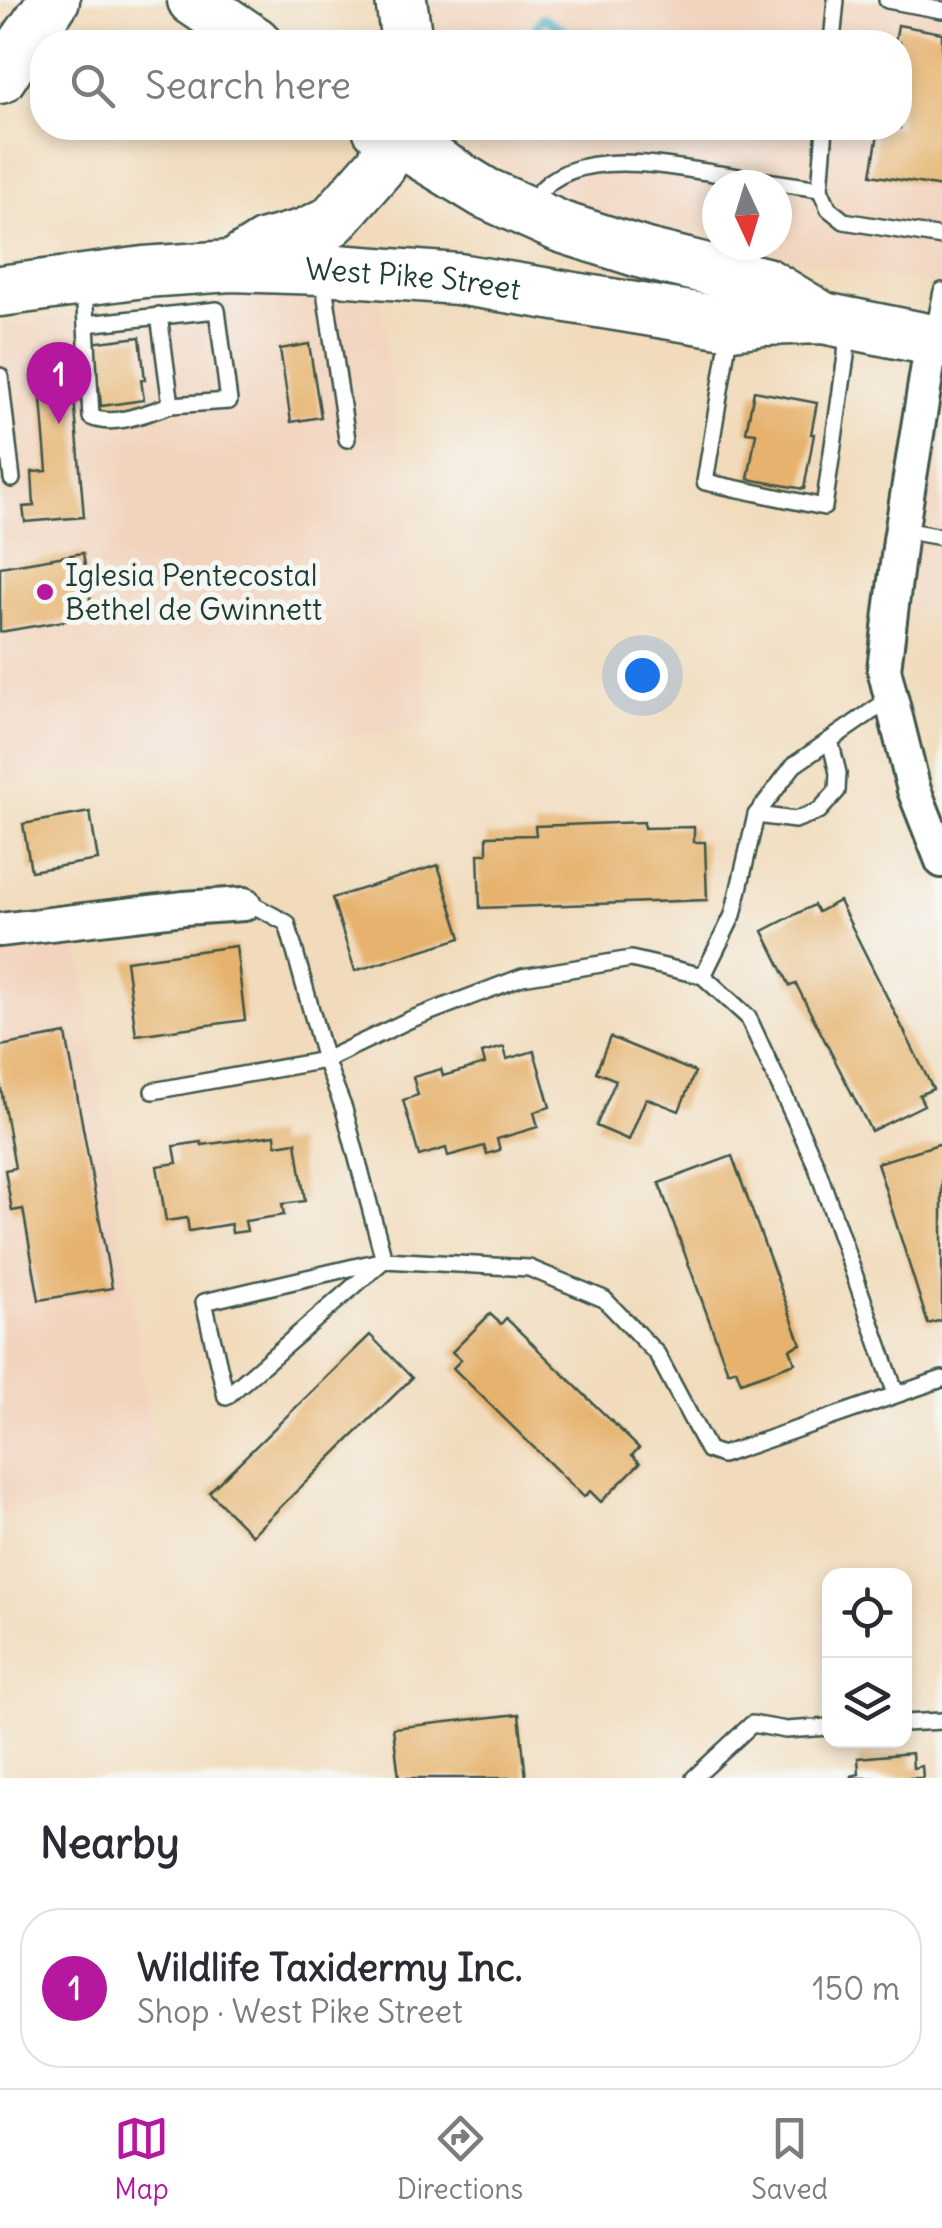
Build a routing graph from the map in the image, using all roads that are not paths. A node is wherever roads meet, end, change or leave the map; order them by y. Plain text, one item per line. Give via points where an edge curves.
1 (54, 0) edge
2 (193, 0) edge
3 (402, 0) edge
4 (836, 0) edge
5 (887, 0) edge
6 (942, 10) edge
7 (33, 30) edge
8 (237, 30) edge
9 (406, 30) edge
10 (833, 30) edge
11 (30, 34) edge
12 (9, 64) edge
13 (388, 140) edge
14 (406, 140) edge
15 (824, 140) edge
16 (820, 189) junction
17 (527, 212) junction
18 (942, 237) edge
19 (232, 266) junction
20 (323, 269) junction
21 (0, 291) edge
22 (942, 291) edge
23 (85, 302) junction
24 (159, 315) junction
25 (835, 321) junction
26 (732, 324) junction
27 (937, 341) edge
28 (0, 376) edge
29 (171, 405) junction
30 (347, 439) dead end
31 (12, 479) dead end
32 (902, 530) junction
33 (942, 537) edge
34 (891, 698) junction
35 (830, 740) junction
36 (756, 815) junction
37 (942, 861) edge
38 (244, 904) joint
39 (0, 930) edge
40 (703, 976) junction
41 (325, 1060) junction
42 (153, 1090) dead end
43 (384, 1260) junction
44 (942, 1379) edge
45 (896, 1394) junction
46 (942, 1721) edge
47 (912, 1723) edge
48 (822, 1728) edge
49 (694, 1778) edge

1 - 7 main road
2 - 8 main road
3 - 9 main road
4 - 10 lane
5 - 6 lane
11 - 12 main road
13 - 19 main road via 372,176 331,222 265,245
14 - 17 main road, West Pike Street
15 - 16 lane
16 - 17 lane via 613,162 550,181
16 - 18 lane via 844,221
17 - 25 main road, West Pike Street via 604,242 765,284
19 - 20 main road, West Pike Street
19 - 23 main road, West Pike Street via 144,272
20 - 26 main road, West Pike Street via 458,280
20 - 30 lane
21 - 23 main road, West Pike Street
22 - 27 lane
23 - 24 lane
23 - 29 lane via 90,417 127,418
24 - 29 lane
24 - 29 lane via 218,310 229,401
25 - 26 main road, West Pike Street
25 - 26 lane via 846,356 824,507 706,482
25 - 27 main road, West Pike Street
27 - 32 street via 929,418
28 - 31 lane
32 - 33 lane
32 - 34 street via 884,669
34 - 35 lane
34 - 37 street via 914,790
35 - 36 lane via 794,765
35 - 36 lane via 837,791 819,811 795,820
36 - 40 lane via 733,915
38 - 39 street
38 - 41 lane via 287,923
40 - 41 lane via 631,958 522,977
40 - 45 lane via 756,1034 816,1165
41 - 42 lane
41 - 43 lane
43 - 43 lane via 204,1302 226,1397 240,1384
43 - 45 lane via 529,1268 604,1299 657,1354 708,1450 722,1455
44 - 45 lane
46 - 47 lane
48 - 49 lane via 752,1724

